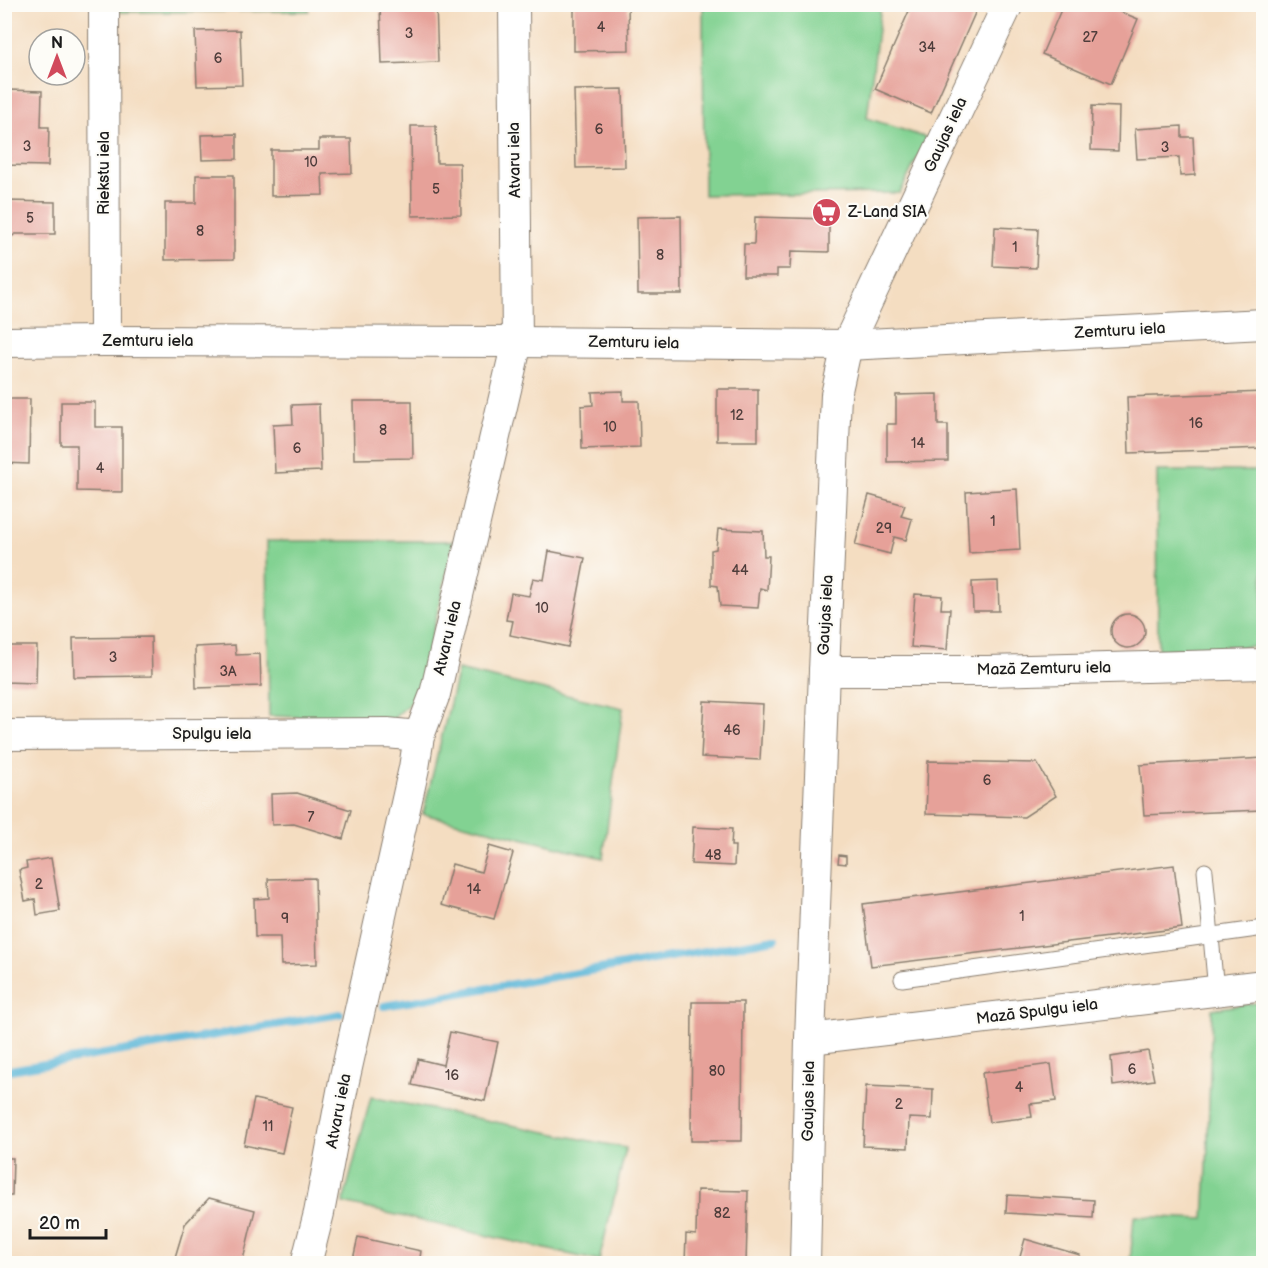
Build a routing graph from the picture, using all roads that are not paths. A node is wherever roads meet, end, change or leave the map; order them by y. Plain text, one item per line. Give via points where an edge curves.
1 (104, 4) edge
2 (514, 4) edge
3 (1008, 4) edge
4 (1263, 324) edge
5 (105, 341) junction
6 (4, 342) edge
7 (517, 342) junction
8 (847, 345) junction
9 (1263, 664) edge
10 (824, 671) junction
11 (4, 735) edge
12 (419, 736) junction
13 (1205, 872) dead end
14 (1263, 928) edge
15 (1211, 936) junction
16 (902, 979) dead end
17 (1263, 985) edge
18 (1216, 991) junction
19 (810, 1039) junction
20 (306, 1263) edge
21 (806, 1263) edge

1 - 5 street, Riekstu iela
2 - 7 street, Atvaru iela
3 - 8 street, Gaujas iela
4 - 8 street, Zemturu iela
5 - 6 street, Zemturu iela
5 - 7 street, Zemturu iela
7 - 8 street, Zemturu iela
7 - 12 street, Atvaru iela via 435,694
8 - 10 street, Gaujas iela via 836,396
9 - 10 street, Mazā Zemturu iela
10 - 19 street, Gaujas iela
11 - 12 street, Spulgu iela
12 - 20 street, Atvaru iela
13 - 15 lane
14 - 15 lane
15 - 16 lane
15 - 18 lane
17 - 18 street, Mazā Spulgu iela
18 - 19 street, Mazā Spulgu iela
19 - 21 street, Gaujas iela

